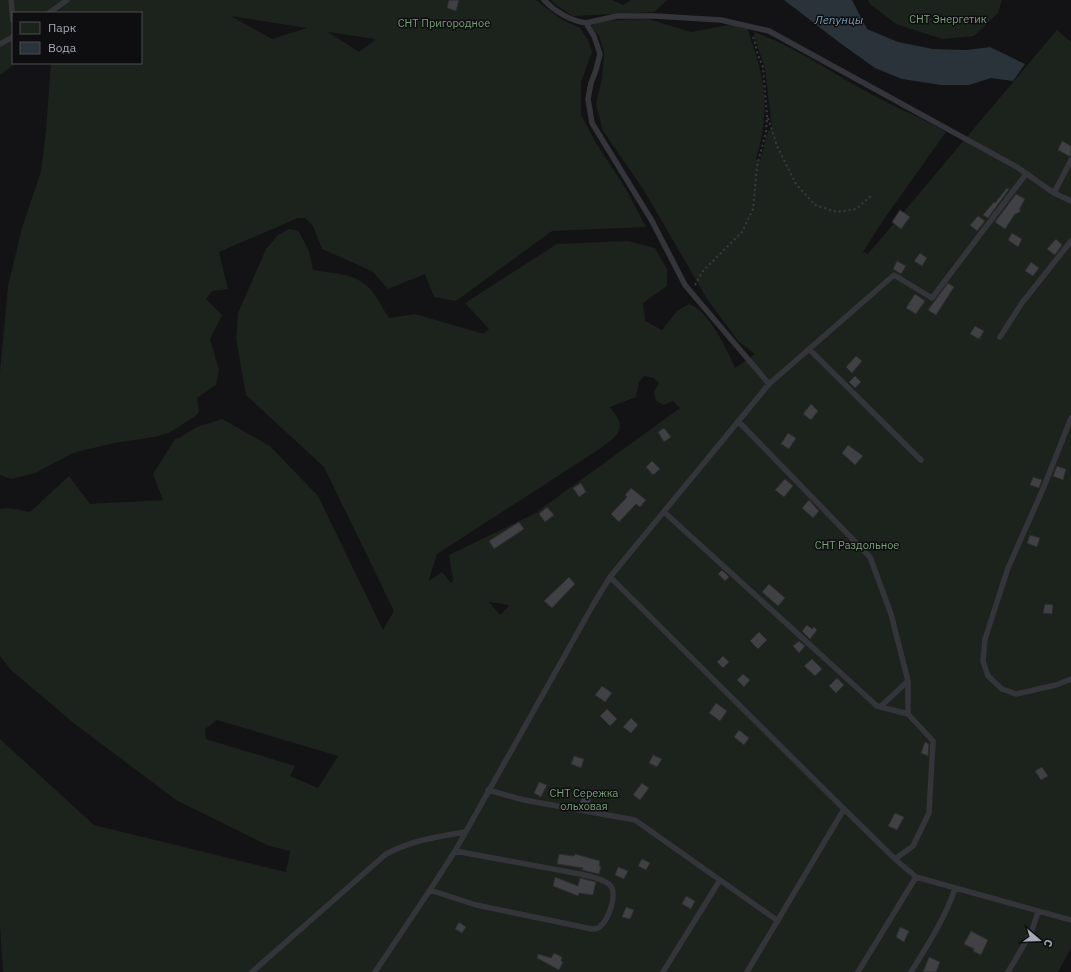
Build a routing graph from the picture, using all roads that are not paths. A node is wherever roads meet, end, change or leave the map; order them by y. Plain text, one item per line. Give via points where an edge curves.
1 (11, 0) edge
2 (66, 0) edge
3 (544, 0) edge
4 (12, 12) edge
5 (51, 12) edge
6 (586, 23) junction
7 (12, 38) edge
8 (0, 44) edge
9 (1071, 160) edge
10 (1026, 174) junction
11 (1054, 193) junction
12 (1071, 201) edge
13 (1071, 241) edge
14 (1000, 336) dead end
15 (810, 348) junction
16 (769, 384) junction
17 (1071, 418) edge
18 (738, 421) junction
19 (921, 460) dead end
20 (664, 512) junction
21 (610, 577) junction
22 (1071, 679) edge
23 (908, 681) junction
24 (880, 707) junction
25 (908, 714) junction
26 (488, 790) junction
27 (844, 809) junction
28 (465, 832) junction
29 (455, 850) junction
30 (895, 859) junction
31 (916, 877) junction
32 (720, 880) junction
33 (955, 888) junction
34 (430, 890) junction
35 (1038, 912) junction
36 (778, 920) junction
37 (1071, 920) edge
38 (252, 972) edge
39 (375, 972) edge
40 (663, 972) edge
41 (747, 972) edge
42 (858, 972) edge
43 (912, 972) edge
44 (1008, 972) edge

1 - 4 lane
2 - 5 lane
3 - 6 lane via 562,14
6 - 10 lane via 617,16 655,16 721,20 769,31
6 - 16 lane via 600,54 598,66 590,83 588,99 592,124 652,220 685,285
7 - 8 lane
9 - 11 lane
10 - 11 lane
10 - 15 lane via 932,298 894,275
11 - 12 lane
13 - 14 lane via 1022,303
15 - 16 lane
15 - 19 lane
16 - 18 lane
17 - 22 lane via 1008,568 985,639 983,661 988,676 1002,689 1016,694
18 - 20 lane
18 - 23 lane via 870,557 891,614
20 - 21 lane
20 - 24 lane
21 - 26 lane
21 - 27 lane
23 - 24 lane
23 - 25 lane
24 - 25 lane
25 - 30 lane via 933,741 929,813 913,846
26 - 28 lane
26 - 32 lane via 524,800 635,820
27 - 30 lane
27 - 36 lane
28 - 29 lane
28 - 38 lane via 424,838 386,854
29 - 34 lane
29 - 34 lane via 580,874 609,885 614,892 614,900 603,924 597,929 592,929 476,905
30 - 31 lane
31 - 33 lane
31 - 42 lane
32 - 36 lane
32 - 40 lane
33 - 35 lane
33 - 43 lane via 943,916
34 - 39 lane
35 - 37 lane
35 - 44 lane via 1031,933
36 - 41 lane

